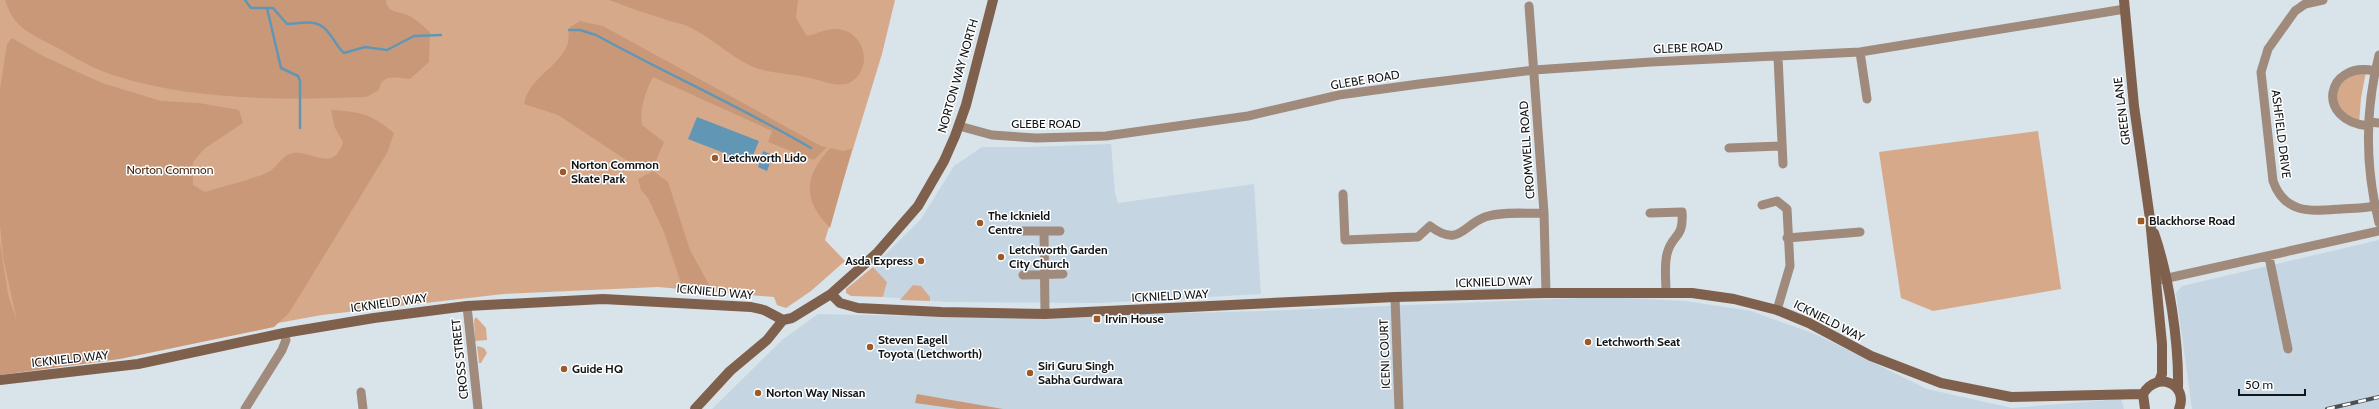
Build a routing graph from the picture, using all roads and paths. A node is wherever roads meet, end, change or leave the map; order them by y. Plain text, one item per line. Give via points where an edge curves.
1 (993, 0) edge
2 (2323, 0) edge
3 (2124, 4) edge
4 (1529, 6) dead end
5 (1860, 52) junction
6 (2379, 55) edge
7 (1778, 57) junction
8 (1534, 70) junction
9 (2375, 71) junction
10 (1868, 99) dead end
11 (2379, 122) edge
12 (2369, 124) junction
13 (959, 126) junction
14 (1782, 146) junction
15 (1729, 148) dead end
16 (1783, 164) dead end
17 (1343, 194) dead end
18 (1762, 205) dead end
19 (2377, 205) edge
20 (1544, 213) junction
21 (1650, 213) dead end
22 (2150, 219) junction
23 (2379, 223) edge
24 (1044, 230) junction
25 (1022, 231) dead end
26 (1060, 231) dead end
27 (2379, 231) edge
28 (1860, 232) dead end
29 (1787, 238) junction
30 (2269, 257) junction
31 (1044, 274) junction
32 (1063, 274) dead end
33 (1023, 275) dead end
34 (2167, 278) junction
35 (2156, 281) junction
36 (1666, 292) junction
37 (1546, 293) junction
38 (831, 294) junction
39 (1395, 298) junction
40 (467, 306) junction
41 (1777, 310) junction
42 (1045, 314) junction
43 (783, 320) junction
44 (284, 333) junction
45 (2288, 349) dead end
46 (0, 380) edge
47 (2159, 381) junction
48 (2178, 388) junction
49 (361, 392) dead end
50 (2143, 394) junction
51 (245, 409) edge
52 (363, 409) edge
53 (478, 409) edge
54 (695, 409) edge
55 (1399, 409) edge
56 (2145, 409) edge
57 (2179, 409) edge

1 - 13 street, NORTON WAY NORTH
2 - 19 street, ASHFIELD DRIVE via 2305,4 2295,11 2268,49 2262,65 2273,181 2283,199 2301,209 2313,211
3 - 5 street, GLEBE ROAD
3 - 22 street, GREEN LANE via 2129,63
4 - 8 street, CROMWELL ROAD
5 - 7 street, GLEBE ROAD
5 - 10 street
6 - 9 street
7 - 8 street, GLEBE ROAD
7 - 14 street
8 - 13 street, GLEBE ROAD via 1339,95 1248,116 1106,136 1036,138 992,135
8 - 20 street, CROMWELL ROAD
9 - 12 street via 2369,97
9 - 12 street via 2361,69 2348,72 2337,82 2333,94 2335,109 2340,116 2350,123
11 - 12 street
12 - 19 street via 2369,159
13 - 38 street, NORTON WAY NORTH via 944,162 918,206 877,253
14 - 15 street
14 - 16 street
17 - 20 street via 1345,240 1418,237 1430,226 1442,233 1461,234 1485,217
18 - 29 street via 1777,201 1787,209
19 - 23 street
20 - 37 street, CROMWELL ROAD
21 - 36 street via 1682,212 1683,226 1667,254
22 - 34 street, GREEN LANE
22 - 35 street, GREEN LANE
24 - 25 street
24 - 26 street
24 - 31 street
27 - 30 street
28 - 29 street
29 - 41 street via 1790,266
30 - 34 street
30 - 45 street
31 - 32 street
31 - 33 street
31 - 42 street
34 - 35 street
34 - 48 street, GREEN LANE
35 - 47 street, GREEN LANE via 2163,360
36 - 37 street, ICKNIELD WAY
36 - 41 street, ICKNIELD WAY via 1734,299
37 - 39 street, ICKNIELD WAY
38 - 42 street, ICKNIELD WAY via 840,303 858,308
38 - 43 street, NORTON WAY NORTH via 792,318
39 - 42 street, ICKNIELD WAY
39 - 55 street, ICENI COURT
40 - 43 street, ICKNIELD WAY via 627,299 751,307 764,310
40 - 44 street, ICKNIELD WAY
40 - 53 street, CROSS STREET
41 - 50 street, ICKNIELD WAY via 1809,323 1871,356 1941,383 2011,397
43 - 54 street, NORTON WAY NORTH via 767,340 730,371
44 - 46 street, ICKNIELD WAY via 138,364
44 - 51 street via 286,340 282,350
47 - 48 street via 2168,382
47 - 50 street via 2150,385
48 - 57 street, GREEN LANE via 2181,398
49 - 52 street
50 - 56 street

